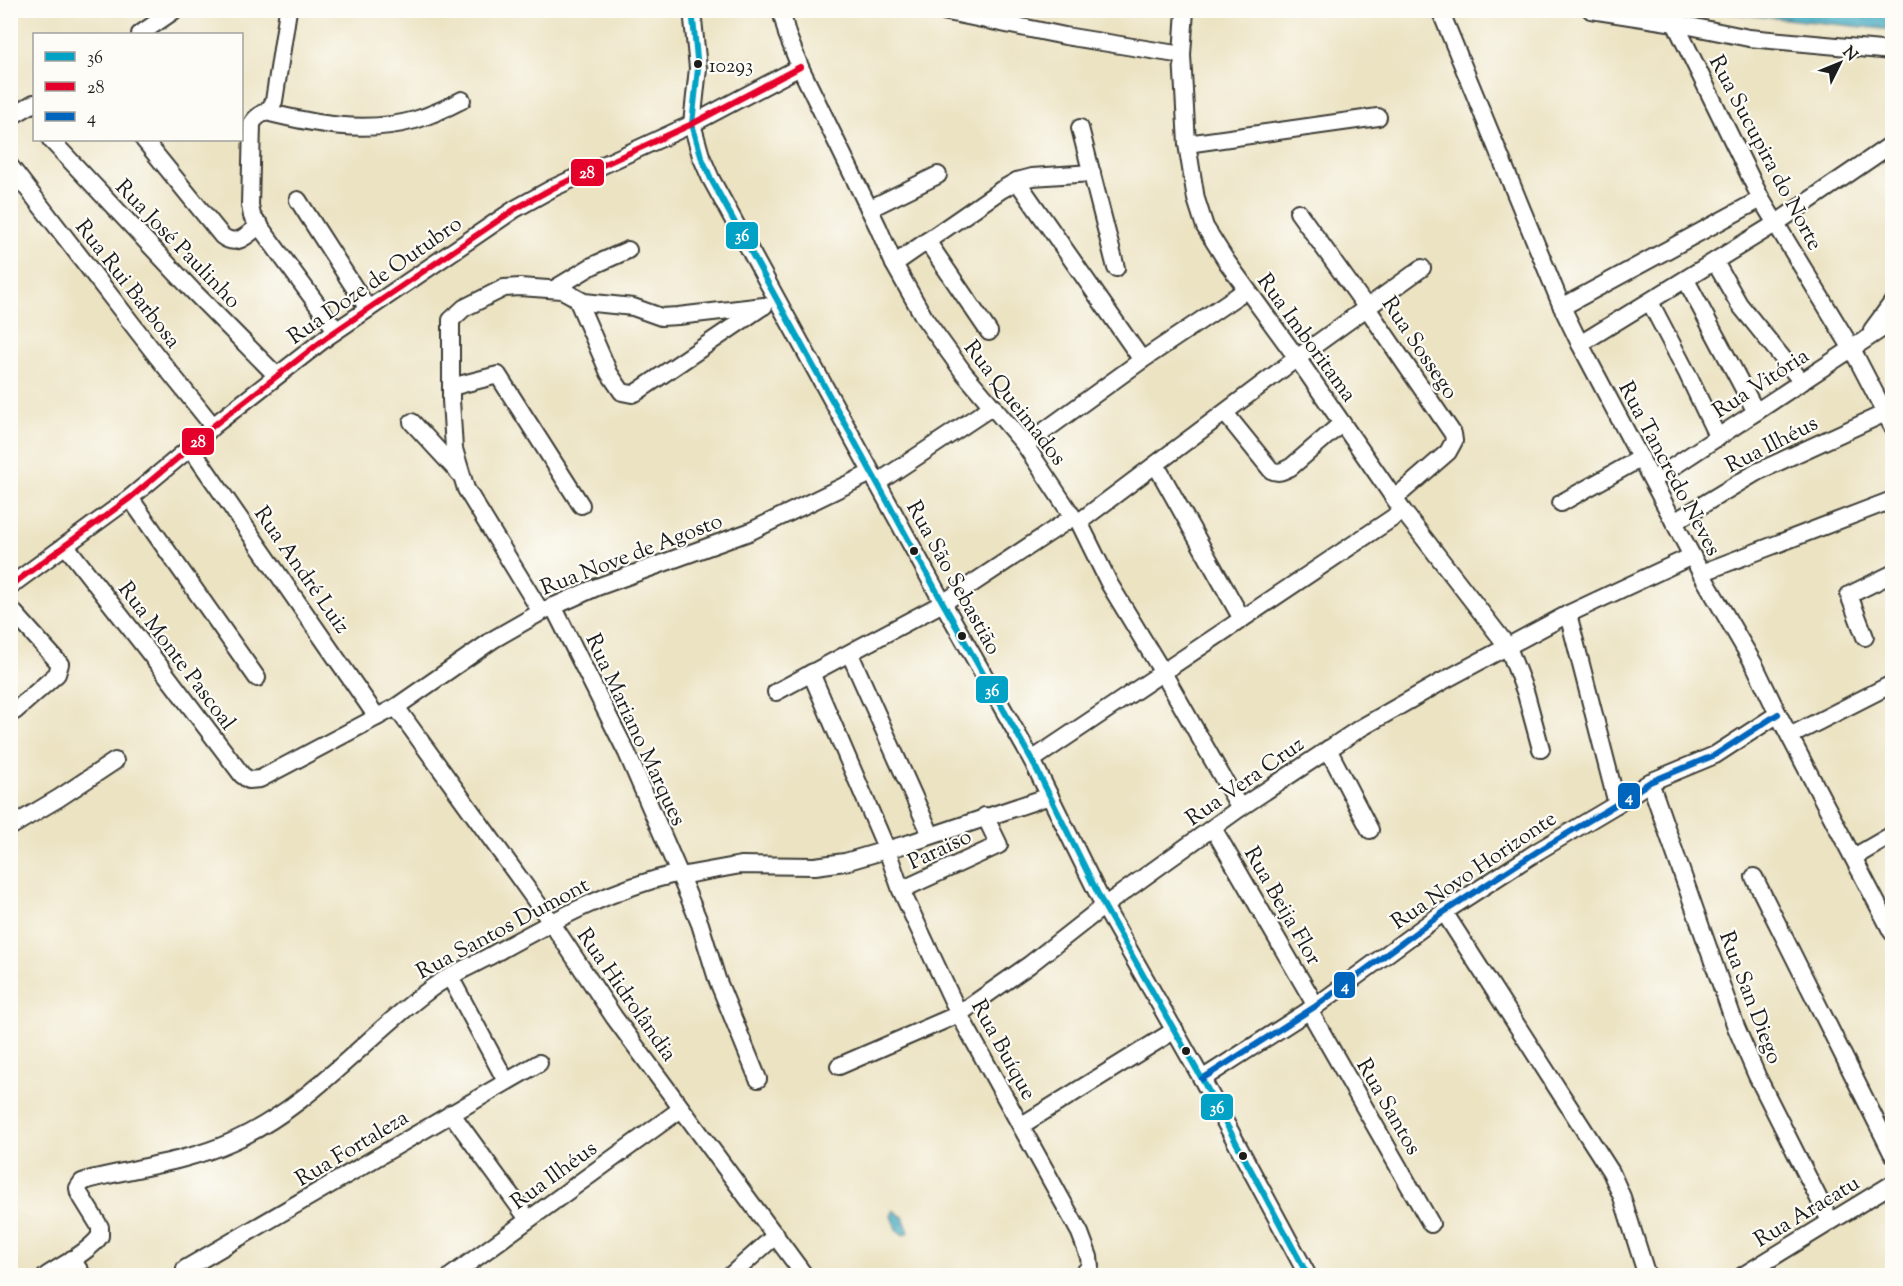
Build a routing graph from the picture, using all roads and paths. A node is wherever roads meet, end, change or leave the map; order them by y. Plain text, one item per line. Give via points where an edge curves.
1 (175, 10) edge
2 (288, 10) edge
3 (692, 10) edge
4 (782, 10) edge
5 (938, 10) edge
6 (1185, 10) edge
7 (1440, 10) edge
8 (1591, 10) edge
9 (1676, 23) junction
10 (141, 33) edge
11 (1893, 51) edge
12 (1182, 55) junction
13 (800, 67) junction
14 (462, 100) dead end
15 (266, 112) junction
16 (1378, 117) dead end
17 (692, 124) junction
18 (1080, 128) dead end
19 (52, 141) edge
20 (145, 141) edge
21 (1187, 144) junction
22 (1893, 144) edge
23 (10, 166) edge
24 (1092, 173) junction
25 (938, 175) dead end
26 (1017, 181) junction
27 (1761, 199) junction
28 (298, 200) dead end
29 (869, 209) junction
30 (1298, 212) dead end
31 (1775, 224) junction
32 (260, 225) junction
33 (927, 241) junction
34 (628, 250) dead end
35 (1716, 261) junction
36 (894, 264) junction
37 (1116, 268) dead end
38 (1422, 268) dead end
39 (1686, 280) junction
40 (554, 289) junction
41 (1246, 290) junction
42 (577, 299) junction
43 (1650, 302) junction
44 (770, 303) junction
45 (1893, 303) edge
46 (1562, 307) junction
47 (1367, 308) junction
48 (368, 309) junction
49 (1893, 322) edge
50 (336, 330) junction
51 (989, 332) dead end
52 (1580, 344) junction
53 (1858, 345) junction
54 (1297, 358) junction
55 (1142, 360) junction
56 (276, 375) junction
57 (1802, 382) junction
58 (451, 387) junction
59 (993, 406) junction
60 (1756, 412) junction
61 (1225, 413) junction
62 (1890, 417) edge
63 (412, 422) dead end
64 (1342, 423) junction
65 (213, 426) junction
66 (1718, 438) junction
67 (1025, 445) junction
68 (190, 447) junction
69 (1641, 459) junction
70 (1156, 465) junction
71 (462, 477) junction
72 (874, 478) junction
73 (1653, 480) junction
74 (130, 498) junction
75 (1893, 500) edge
76 (1561, 503) dead end
77 (1399, 505) junction
78 (581, 506) dead end
79 (1076, 520) junction
80 (1674, 522) junction
81 (66, 546) junction
82 (1692, 556) junction
83 (1701, 573) junction
84 (1893, 574) edge
85 (10, 586) edge
86 (943, 603) junction
87 (10, 608) edge
88 (547, 609) junction
89 (1568, 614) junction
90 (1242, 619) junction
91 (1865, 637) dead end
92 (1508, 647) junction
93 (850, 654) junction
94 (1162, 671) junction
95 (811, 673) junction
96 (257, 678) dead end
97 (1893, 684) edge
98 (776, 692) dead end
99 (396, 707) junction
100 (15, 711) dead end
101 (1778, 714) junction
102 (377, 717) junction
103 (1790, 736) junction
104 (1328, 749) junction
105 (1542, 749) dead end
106 (1032, 760) junction
107 (115, 761) dead end
108 (260, 779) joint
109 (1650, 782) junction
110 (1050, 796) junction
111 (1617, 804) junction
112 (1240, 808) junction
113 (985, 816) junction
114 (10, 827) edge
115 (1213, 828) junction
116 (1370, 830) dead end
117 (931, 835) junction
118 (1893, 835) edge
119 (887, 850) junction
120 (1854, 856) junction
121 (680, 875) junction
122 (1754, 877) dead end
123 (901, 890) junction
124 (1104, 906) junction
125 (1444, 912) junction
126 (551, 922) junction
127 (1893, 932) edge
128 (450, 977) junction
129 (1312, 1008) junction
130 (959, 1014) junction
131 (1175, 1030) junction
132 (538, 1063) dead end
133 (839, 1066) dead end
134 (758, 1079) dead end
135 (1202, 1079) junction
136 (506, 1081) junction
137 (681, 1109) junction
138 (451, 1113) junction
139 (1022, 1125) junction
140 (1893, 1153) edge
141 (1893, 1184) edge
142 (528, 1219) junction
143 (1830, 1221) junction
144 (1431, 1224) dead end
145 (776, 1235) junction
146 (72, 1259) junction
147 (185, 1269) dead end
148 (1085, 1271) edge
149 (46, 1275) edge
150 (83, 1275) edge
151 (451, 1275) edge
152 (730, 1275) edge
153 (805, 1275) edge
154 (1308, 1275) edge
155 (1647, 1275) edge
156 (1742, 1275) edge

1 - 10 street
2 - 15 street via 274,101
3 - 17 street, Rua São Sebastião via 698,68
4 - 13 street, Rua Queimados
5 - 12 street
6 - 12 street, Rua Imboritama
7 - 46 street, Rua Tancredo Neves
8 - 9 street
9 - 11 street via 1749,38
9 - 27 street, Rua Sucupira do Norte
12 - 21 street, Rua Imboritama
13 - 17 street, Rua Doze de Outubro
13 - 29 street, Rua Queimados
14 - 15 street via 413,120 388,125 320,124
15 - 32 street via 252,124 250,205 252,216
16 - 21 street
17 - 44 street, Rua São Sebastião via 711,179
17 - 48 street, Rua Doze de Outubro via 543,193
18 - 24 street
19 - 56 street, Rua José Paulinho
20 - 32 street via 222,236 237,241
21 - 41 street, Rua Imboritama via 1205,227
22 - 31 street
23 - 65 street, Rua Rui Barbosa
24 - 26 street
24 - 37 street
25 - 29 street
26 - 33 street
26 - 55 street
27 - 31 street, Rua Sucupira do Norte
27 - 46 street
28 - 48 street
29 - 36 street, Rua Queimados
30 - 47 street, Rua Sossego
31 - 35 street
31 - 53 street, Rua Sucupira do Norte
32 - 50 street
33 - 36 street
33 - 51 street
34 - 40 street
35 - 39 street
35 - 57 street via 1739,304
36 - 59 street, Rua Queimados via 925,319
38 - 47 street
39 - 43 street
39 - 60 street
40 - 42 street
40 - 58 street, Rua Mariano Marques via 504,288 464,308 451,320
41 - 54 street, Rua Imboritama
41 - 55 street
42 - 44 street via 633,307 661,317
42 - 44 street via 609,373 626,394 637,392
43 - 52 street
43 - 66 street
44 - 72 street, Rua São Sebastião
45 - 53 street
46 - 52 street, Rua Tancredo Neves
47 - 54 street
47 - 77 street, Rua Sossego via 1453,434 1448,452
48 - 50 street, Rua Doze de Outubro
49 - 53 street, Rua Vitória
50 - 56 street, Rua Doze de Outubro
52 - 69 street, Rua Tancredo Neves
53 - 57 street, Rua Vitória
53 - 62 street, Rua Sucupira do Norte
54 - 61 street
54 - 64 street, Rua Imboritama
55 - 67 street
56 - 65 street, Rua Doze de Outubro
57 - 60 street, Rua Vitória
58 - 71 street, Rua Mariano Marques via 454,449
58 - 78 street via 498,375
59 - 67 street, Rua Queimados
59 - 72 street, Rua Nove de Agosto
60 - 66 street, Rua Vitória
61 - 64 street via 1276,472 1291,467
61 - 70 street
62 - 80 street, Rua Ilhéus via 1756,472
63 - 71 street
64 - 77 street, Rua Imboritama
65 - 68 street, Rua Doze de Outubro
66 - 73 street, Rua Vitória
67 - 79 street, Rua Queimados
68 - 74 street, Rua Doze de Outubro
68 - 102 street, Rua André Luiz
69 - 73 street, Rua Tancredo Neves
69 - 76 street
70 - 79 street
70 - 90 street
71 - 88 street, Rua Mariano Marques via 483,517
72 - 86 street, Rua São Sebastião
72 - 88 street, Rua Nove de Agosto via 749,532
73 - 80 street, Rua Tancredo Neves
74 - 81 street, Rua Doze de Outubro
74 - 96 street
75 - 83 street
77 - 90 street, Rua Sossego
77 - 92 street, Rua Imboritama
79 - 86 street
79 - 94 street, Rua Queimados
80 - 82 street, Rua Tancredo Neves
81 - 85 street, Rua Doze de Outubro
81 - 108 street, Rua Monte Pascoal via 242,775 249,780
82 - 83 street, Rua Tancredo Neves
82 - 89 street, Rua Vera Cruz
83 - 101 street, Rua Tancredo Neves
84 - 91 street via 1849,595
86 - 93 street
86 - 106 street, Rua São Sebastião
87 - 100 street via 60,664 57,674
88 - 99 street, Rua Nove de Agosto via 494,639
88 - 121 street, Rua Mariano Marques via 627,753
89 - 92 street, Rua Vera Cruz
89 - 111 street
90 - 94 street, Rua Sossego
92 - 104 street, Rua Vera Cruz
92 - 105 street, Rua Imboritama
93 - 95 street
93 - 117 street
94 - 106 street, Rua Sossego
94 - 112 street, Rua Queimados
95 - 98 street
95 - 119 street, Rua Buíque
97 - 103 street
99 - 102 street, Rua Nove de Agosto
99 - 126 street, Rua Hidrolândia
101 - 103 street, Rua Tancredo Neves
101 - 109 street, Rua Novo Horizonte via 1715,754
102 - 108 street, Rua Nove de Agosto
103 - 120 street, Rua Tancredo Neves
104 - 112 street, Rua Vera Cruz
104 - 116 street
106 - 110 street, Rua São Sebastião
107 - 114 street
109 - 111 street, Rua Novo Horizonte
109 - 143 street, Rua San Diego via 1740,1036
110 - 113 street, Rua Santos Dumont
110 - 124 street, Rua São Sebastião
111 - 125 street, Rua Novo Horizonte
112 - 115 street, Rua Vera Cruz
113 - 117 street, Rua Santos Dumont
113 - 123 street, Paraiso via 999,845
115 - 124 street, Rua Vera Cruz
115 - 129 street, Rua Beija Flor
117 - 119 street, Rua Santos Dumont
118 - 120 street
119 - 121 street, Rua Santos Dumont via 815,866 741,865
119 - 123 street, Rua Buíque
120 - 127 street, Rua Tancredo Neves
121 - 126 street, Rua Santos Dumont via 618,891
121 - 134 street, Rua Mariano Marques
122 - 140 street
123 - 130 street, Rua Buíque
124 - 130 street, Rua Vera Cruz
124 - 131 street, Rua São Sebastião
125 - 129 street, Rua Novo Horizonte
125 - 155 street via 1611,1173
126 - 128 street, Rua Santos Dumont
126 - 137 street, Rua Hidrolândia
128 - 136 street
128 - 146 street, Rua Santos Dumont via 430,989 301,1101 259,1128 205,1152 82,1182 79,1193 102,1233
129 - 135 street, Rua Novo Horizonte
129 - 144 street, Rua Santos
130 - 133 street, Rua Vera Cruz
130 - 139 street, Rua Buíque
131 - 135 street, Rua São Sebastião
131 - 139 street
132 - 136 street, Rua Fortaleza
135 - 154 street, Rua São Sebastião
136 - 138 street, Rua Fortaleza
137 - 142 street, Rua Ilhéus
137 - 145 street, Rua Hidrolândia
138 - 142 street
138 - 147 street, Rua Fortaleza
139 - 148 street, Rua Buíque via 1080,1233 1089,1257
141 - 143 street, Rua Aracatu
142 - 151 street, Rua Ilhéus
143 - 156 street, Rua Aracatu
145 - 152 street
145 - 153 street, Rua Hidrolândia
146 - 149 street
146 - 150 street

